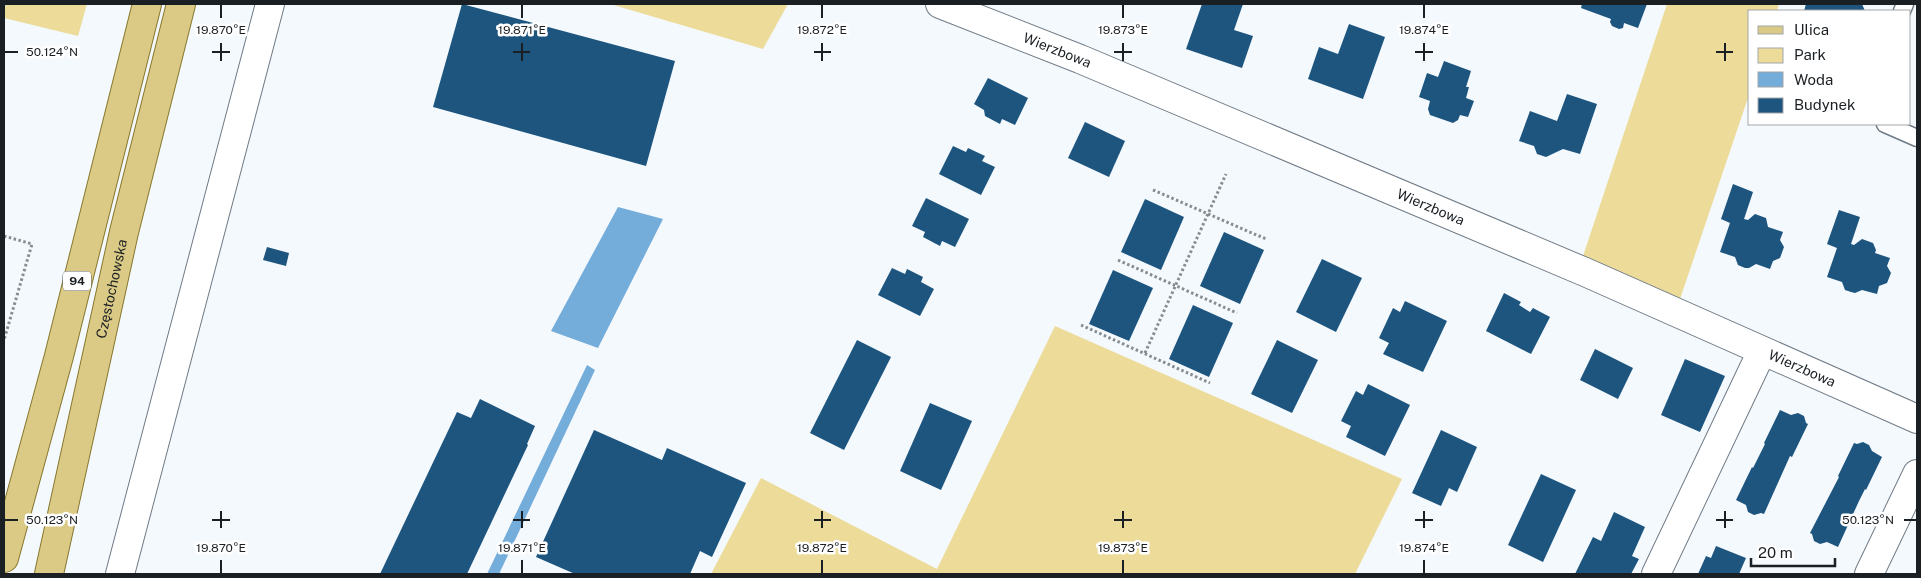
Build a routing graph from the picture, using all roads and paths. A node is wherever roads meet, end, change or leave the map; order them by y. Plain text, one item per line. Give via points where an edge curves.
1 (146, 4) edge
2 (181, 4) edge
3 (270, 4) edge
4 (940, 4) edge
5 (1887, 125) edge
6 (1917, 138) edge
7 (1226, 174) dead end
8 (1153, 190) dead end
9 (1207, 214) junction
10 (4, 236) edge
11 (1266, 240) dead end
12 (1118, 260) dead end
13 (1176, 285) junction
14 (1237, 313) dead end
15 (1081, 325) dead end
16 (4, 340) edge
17 (1762, 351) junction
18 (1145, 353) junction
19 (1210, 383) dead end
20 (1917, 419) edge
21 (1917, 474) edge
22 (4, 558) edge
23 (49, 574) edge
24 (120, 574) edge
25 (1656, 574) edge
26 (1869, 574) edge

1 - 22 main road, 94 via 59,356
2 - 23 main road, Częstochowska / 94 via 124,232
3 - 24 street
4 - 17 street, Wierzbowa via 1080,59 1576,268
5 - 6 lane
7 - 9 path
8 - 9 path
9 - 11 path
9 - 13 path
10 - 16 path via 32,244
12 - 13 path
13 - 14 path
13 - 18 path
15 - 18 path
17 - 20 street, Wierzbowa
17 - 25 street
18 - 19 path
21 - 26 street

